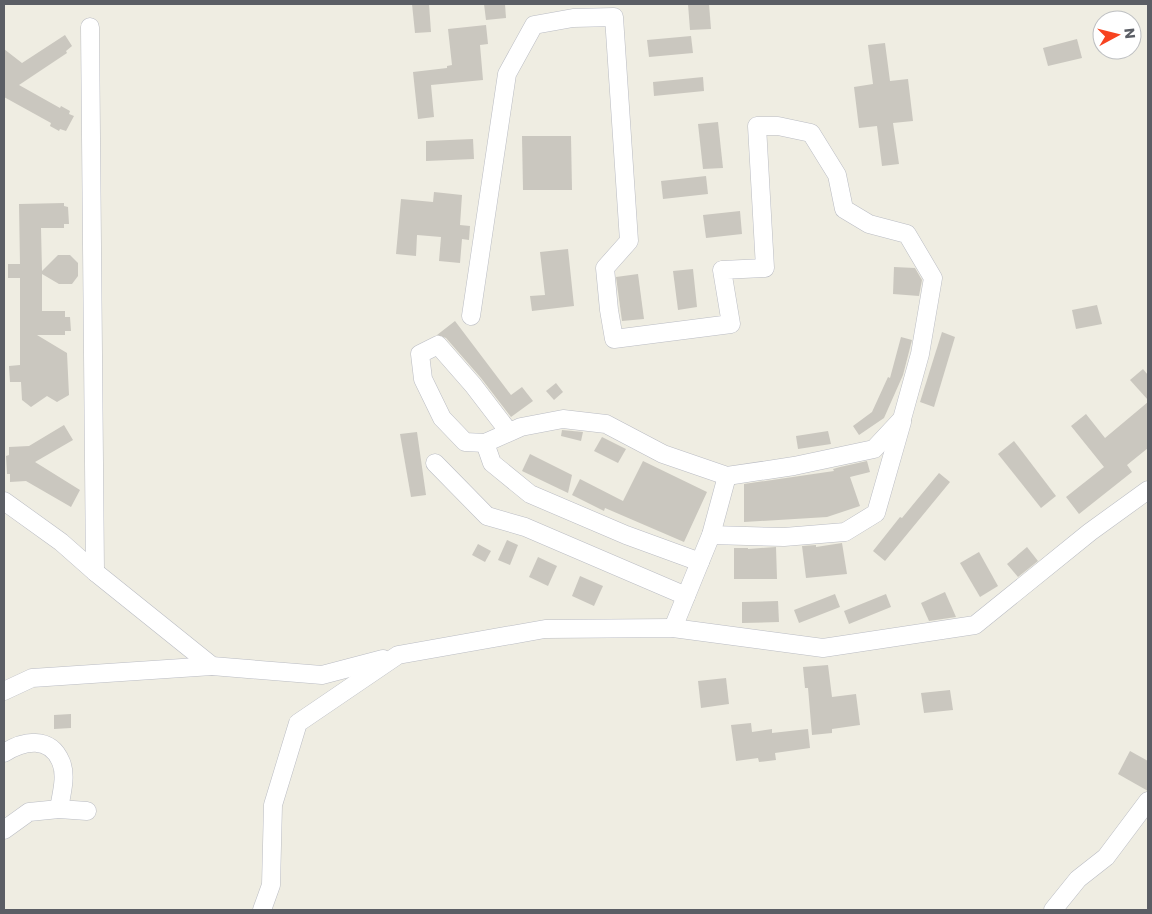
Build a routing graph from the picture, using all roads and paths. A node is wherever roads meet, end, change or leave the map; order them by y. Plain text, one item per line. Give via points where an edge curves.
1 (90, 27) dead end
2 (471, 316) dead end
3 (902, 419) junction
4 (509, 432) junction
5 (485, 443) junction
6 (435, 462) dead end
7 (727, 476) junction
8 (1148, 490) edge
9 (4, 501) edge
10 (711, 535) junction
11 (700, 562) junction
12 (95, 572) junction
13 (686, 596) junction
14 (673, 628) junction
15 (398, 654) junction
16 (212, 666) junction
17 (4, 691) edge
18 (4, 753) edge
19 (1148, 801) edge
20 (59, 809) junction
21 (87, 811) dead end
22 (4, 830) edge
23 (262, 910) edge
24 (1053, 910) edge

1 - 12 street
2 - 3 street via 507,74 534,25 573,18 614,17 629,241 605,268 614,339 731,324 722,270 764,268 757,126 778,126 811,133 836,175 844,208 869,224 907,234 933,278 920,354
3 - 7 street via 874,449
3 - 10 street via 876,513 845,532 784,537
4 - 5 street
4 - 5 street via 438,345 420,354 423,379 442,418 465,442
4 - 7 street via 563,419 606,424 663,454
5 - 11 street via 492,463 530,494 626,536
6 - 13 street via 487,516 525,527
7 - 10 street
8 - 14 street via 1090,532 975,625 823,648
9 - 12 street via 61,542
10 - 11 street
11 - 13 street
12 - 16 street
13 - 14 street
14 - 15 street via 545,629
15 - 16 street via 322,675
15 - 23 street via 298,723 273,805 271,885
16 - 17 street via 32,678
18 - 20 street via 20,744 38,742 52,748 61,762 63,781
19 - 24 street via 1106,857 1078,879
20 - 21 street
20 - 22 street via 29,812

